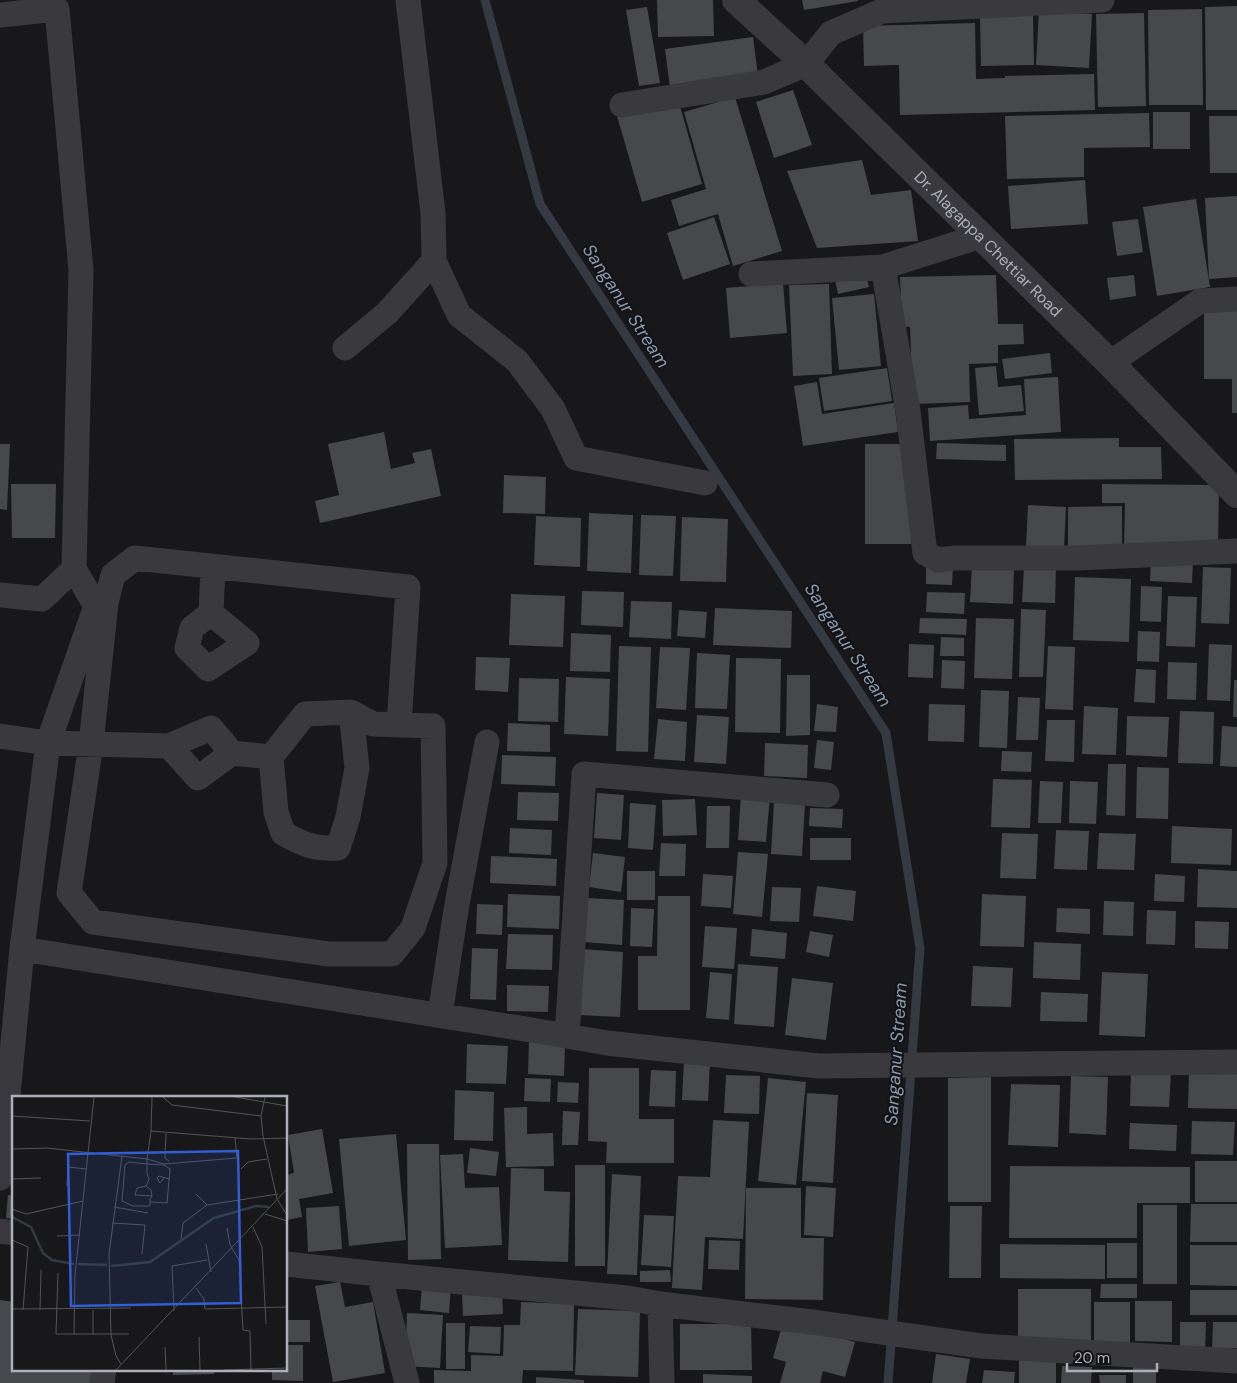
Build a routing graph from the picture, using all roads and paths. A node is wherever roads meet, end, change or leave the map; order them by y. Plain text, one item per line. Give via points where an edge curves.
1 (408, 0) edge
2 (736, 0) edge
3 (1102, 0) edge
4 (0, 16) edge
5 (806, 64) junction
6 (622, 105) dead end
7 (981, 236) junction
8 (434, 262) junction
9 (883, 267) junction
10 (751, 274) dead end
11 (1237, 299) edge
12 (345, 348) dead end
13 (1110, 363) junction
14 (705, 483) dead end
15 (1237, 494) edge
16 (1237, 551) edge
17 (213, 567) junction
18 (74, 569) junction
19 (0, 595) edge
20 (211, 612) dead end
21 (352, 712) junction
22 (399, 725) junction
23 (0, 736) edge
24 (487, 742) dead end
25 (48, 743) junction
26 (91, 744) junction
27 (169, 746) junction
28 (232, 753) junction
29 (272, 757) junction
30 (826, 795) dead end
31 (22, 949) junction
32 (440, 1016) junction
33 (567, 1036) junction
34 (1237, 1062) edge
35 (0, 1178) edge
36 (288, 1264) edge
37 (379, 1274) junction
38 (660, 1304) junction
39 (1237, 1361) edge
40 (104, 1370) edge
41 (102, 1383) edge
42 (407, 1383) edge
43 (662, 1383) edge

1 - 8 street via 433,213
2 - 5 street, Dr. Alagappa Chettiar Road
3 - 5 street via 882,11 832,33
4 - 18 street via 57,8 81,270
5 - 6 street via 764,82
5 - 7 street, Dr. Alagappa Chettiar Road
7 - 9 street
7 - 13 street, Dr. Alagappa Chettiar Road
8 - 12 street via 387,314
8 - 14 street via 459,315 517,361 553,409 576,458
9 - 10 street
9 - 16 street via 908,411 925,553 938,560
11 - 13 street via 1200,301
13 - 15 street, Dr. Alagappa Chettiar Road
17 - 20 street
17 - 22 street via 408,587
17 - 26 street via 135,558 113,575 106,603
18 - 19 street via 42,599
18 - 25 street via 96,606
21 - 22 street via 373,724
21 - 29 street via 305,714
21 - 29 street via 357,768 348,817 338,848 320,849 282,833 276,812
22 - 26 street via 433,726 435,863 414,928 392,954 329,954 93,922 69,893
23 - 25 street
24 - 32 street
25 - 26 street
25 - 31 street
26 - 27 street
27 - 28 street via 211,728
27 - 28 street via 198,778
28 - 29 street
30 - 33 street via 584,774
31 - 32 street
31 - 35 street
32 - 33 street
33 - 34 street via 819,1066
36 - 37 street
37 - 38 street via 628,1298
37 - 42 street
38 - 39 street via 981,1346
38 - 43 street
40 - 41 street

